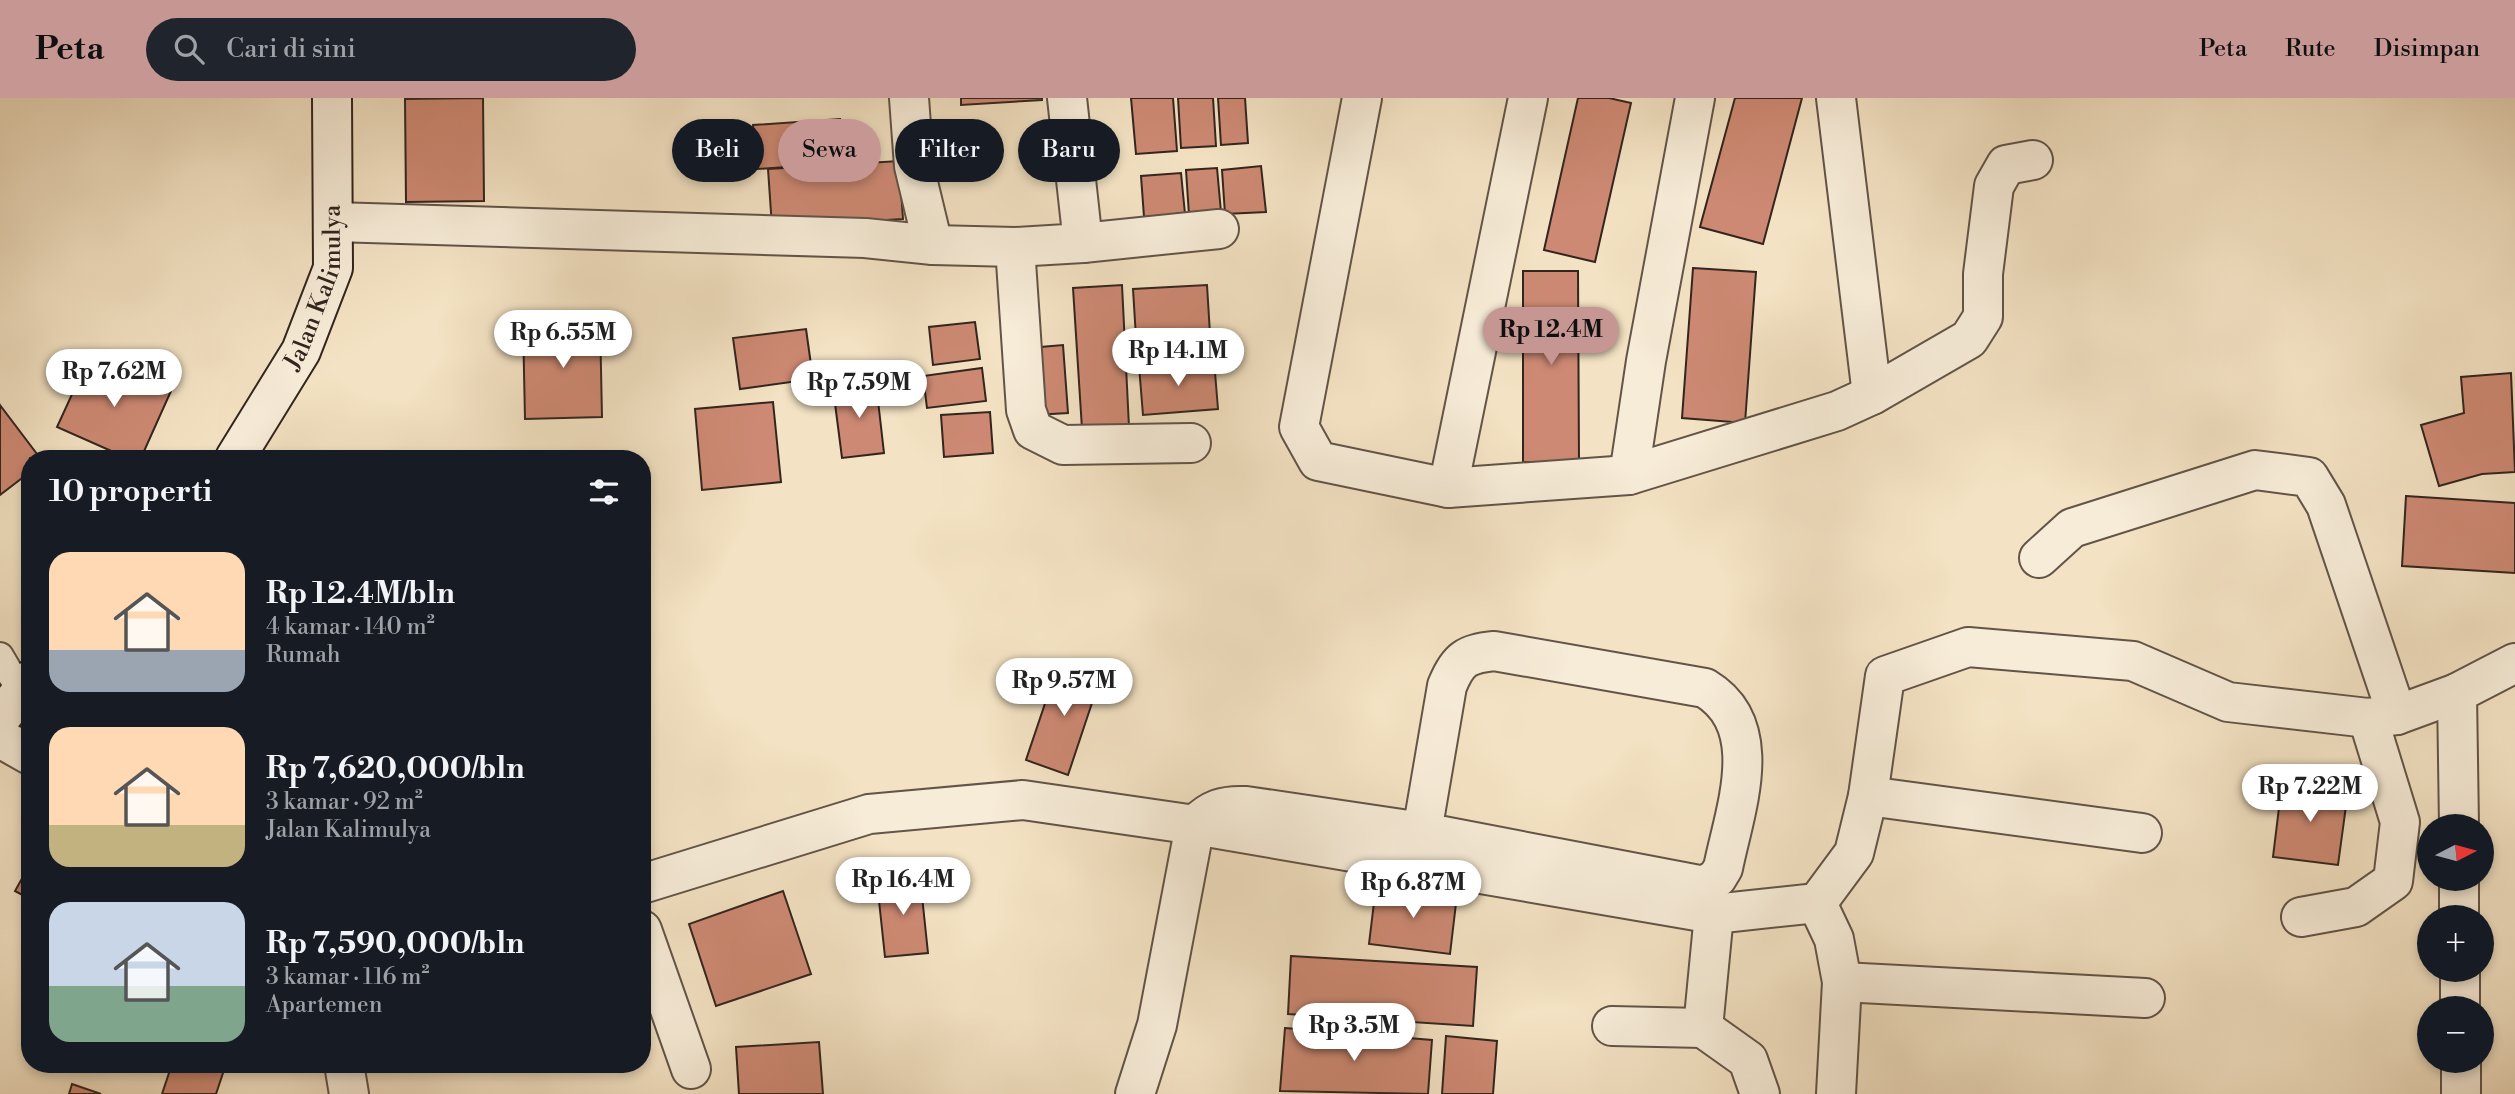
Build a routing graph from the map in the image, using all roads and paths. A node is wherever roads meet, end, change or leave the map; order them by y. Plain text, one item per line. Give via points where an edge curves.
1 (332, 98) edge
2 (909, 98) edge
3 (1067, 98) edge
4 (1362, 98) edge
5 (1528, 98) edge
6 (1695, 98) edge
7 (1836, 98) edge
8 (2033, 160) dead end
9 (334, 222) junction
10 (1219, 229) dead end
11 (1083, 243) junction
12 (933, 245) junction
13 (1015, 247) junction
14 (1872, 396) junction
15 (1191, 443) dead end
16 (240, 450) edge
17 (1629, 475) junction
18 (1448, 488) junction
19 (2039, 558) dead end
20 (0, 656) edge
21 (2515, 663) edge
22 (2457, 693) junction
23 (17, 696) edge
24 (2383, 717) junction
25 (0, 738) edge
26 (21, 750) edge
27 (1868, 796) junction
28 (2459, 814) edge
29 (1195, 825) junction
30 (1422, 832) junction
31 (2142, 833) dead end
32 (651, 881) edge
33 (1817, 903) junction
34 (1714, 914) junction
35 (2301, 917) dead end
36 (651, 956) edge
37 (1842, 982) junction
38 (2145, 998) dead end
39 (1612, 1026) dead end
40 (1703, 1028) junction
41 (691, 1069) dead end
42 (346, 1073) edge
43 (2460, 1073) edge
44 (349, 1094) edge
45 (1135, 1094) edge
46 (1760, 1094) edge
47 (1836, 1094) edge
48 (2461, 1094) edge

1 - 9 street, Jalan Kalimulya
2 - 12 street via 914,166
3 - 11 street
4 - 18 street via 1299,427 1318,461
5 - 18 street
6 - 17 street
7 - 14 street
8 - 14 street via 2006,164 1994,186 1983,274 1983,317 1969,339
9 - 12 street via 865,238
9 - 16 street, Jalan Kalimulya via 333,268 301,351
10 - 11 street
11 - 13 street
12 - 13 street
13 - 15 street via 1026,410 1033,430 1063,445
14 - 17 street
17 - 18 street
19 - 24 street via 2071,528 2255,470 2309,477 2326,505
20 - 23 lane
21 - 22 street
22 - 24 street
22 - 28 street
24 - 27 street via 2228,702 2133,661 1968,647 1885,676
24 - 35 street via 2400,822 2393,881 2356,907
25 - 26 street
27 - 31 street
27 - 33 street via 1854,853
29 - 30 street via 1210,810 1246,806
29 - 32 street via 1023,800 869,814
29 - 34 street
29 - 45 street via 1157,1025
30 - 30 street via 1704,886 1723,868 1743,768 1742,740 1721,698 1705,688 1494,651 1472,653 1455,667 1447,686
33 - 34 street
33 - 37 street via 1834,939
34 - 40 street
36 - 41 street
37 - 38 street
37 - 47 street
39 - 40 street
40 - 46 street via 1748,1060
42 - 44 street
43 - 48 street

